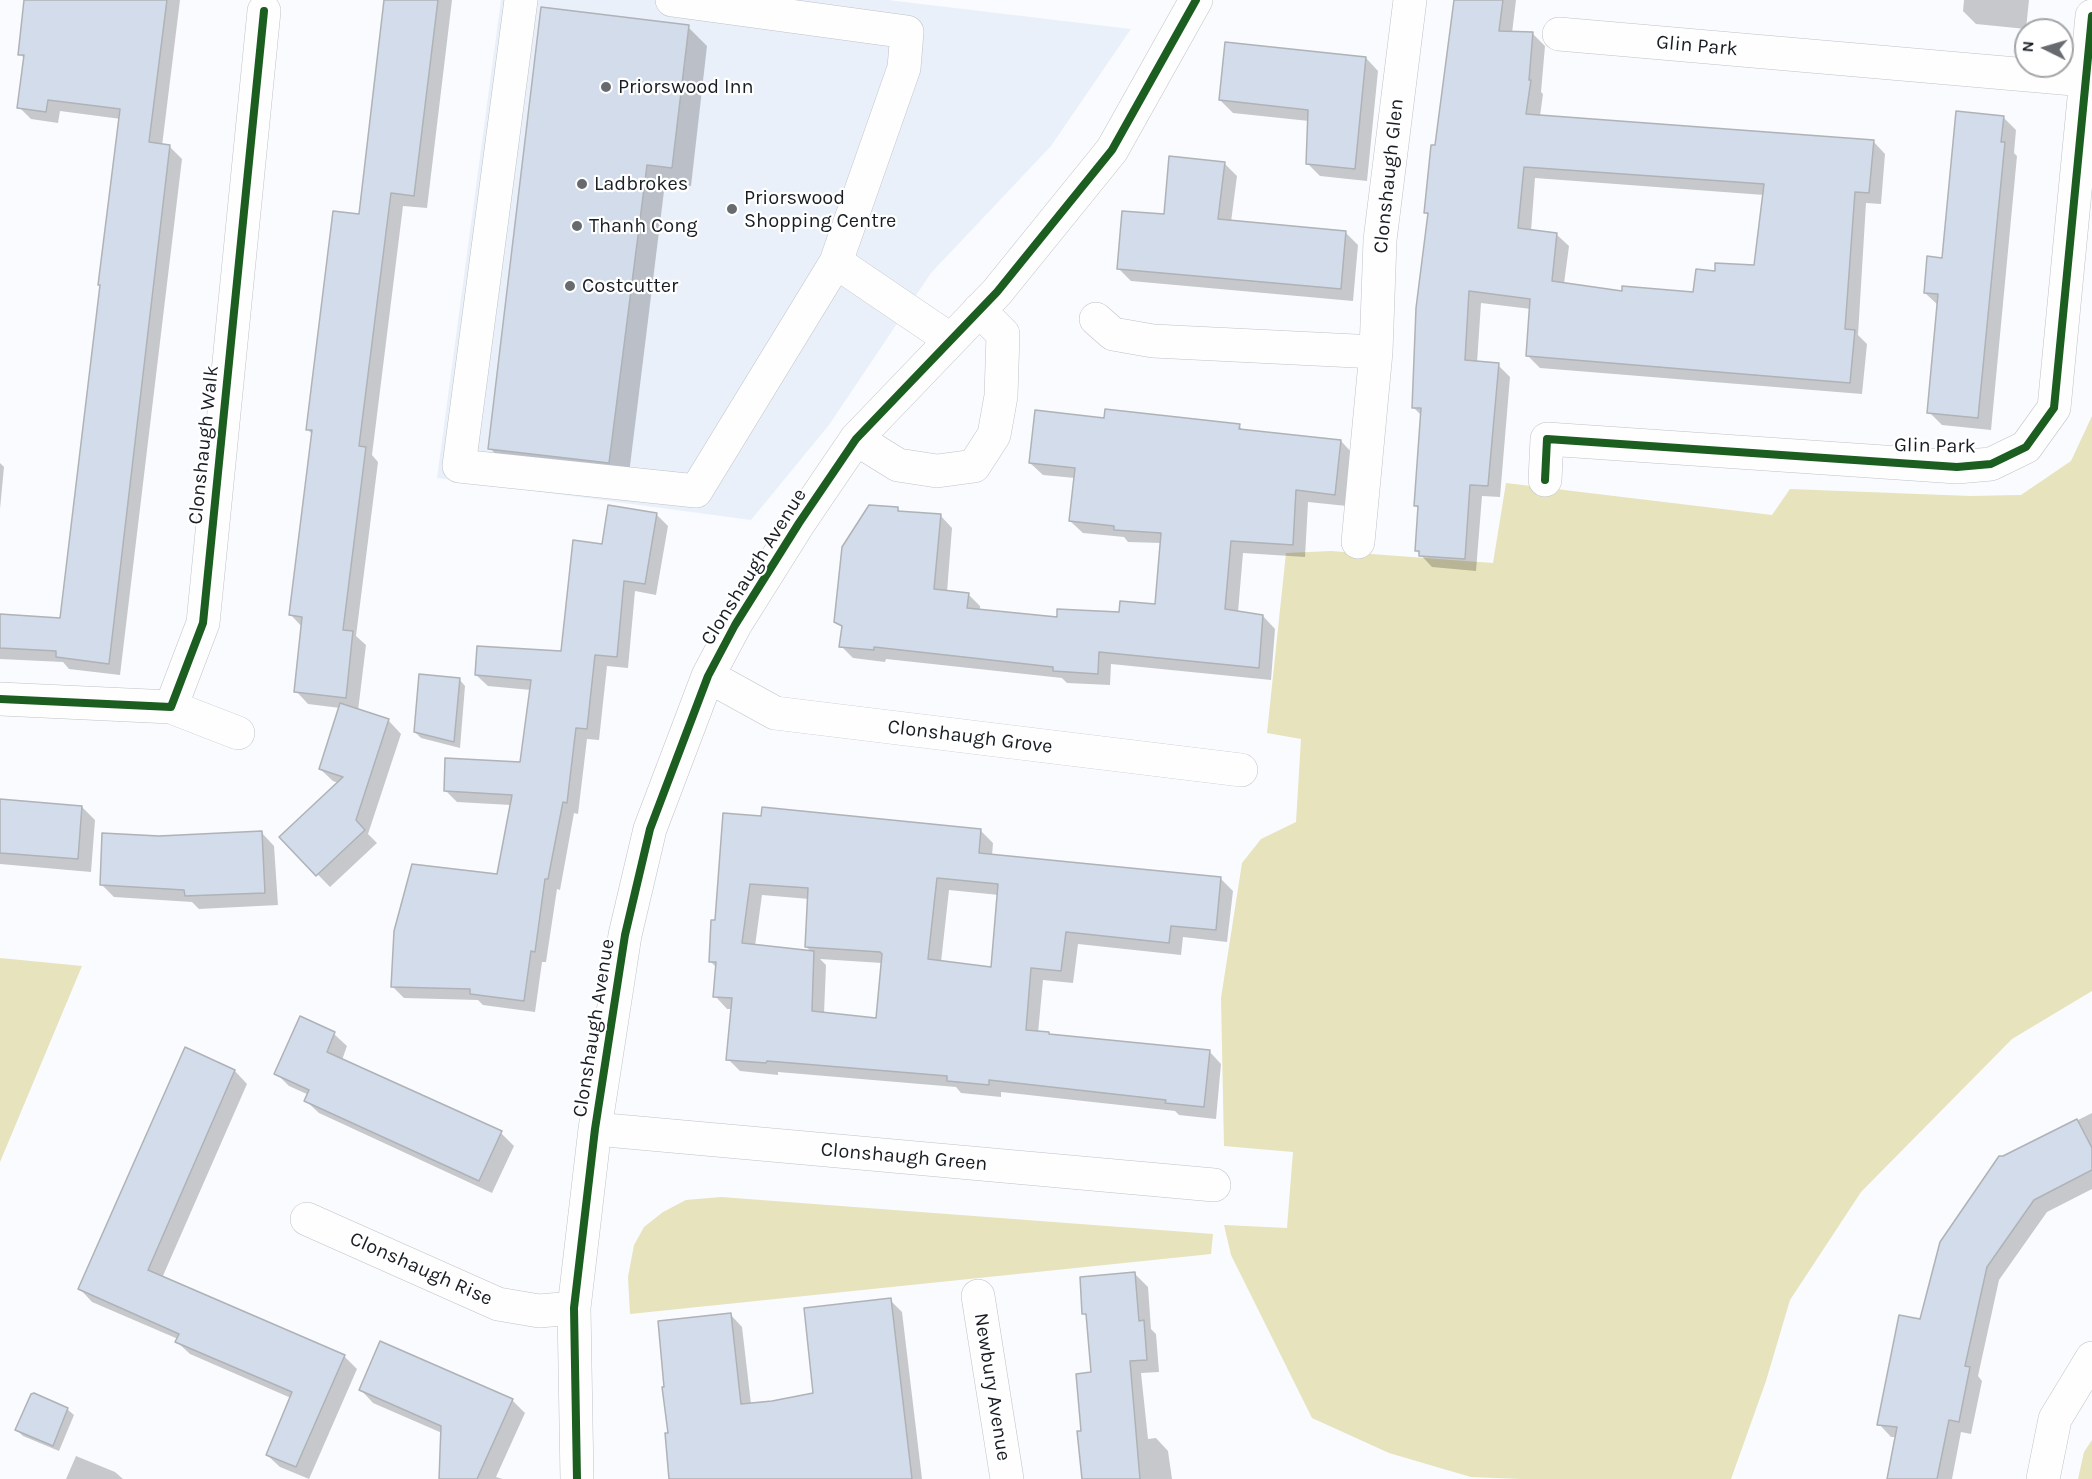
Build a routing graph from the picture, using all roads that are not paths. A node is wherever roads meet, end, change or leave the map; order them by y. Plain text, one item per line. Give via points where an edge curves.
1 (521, 0) edge
2 (672, 0) edge
3 (1196, 0) edge
4 (1410, 0) edge
5 (264, 11) dead end
6 (2092, 16) edge
7 (1559, 34) dead end
8 (2085, 80) junction
9 (836, 262) junction
10 (979, 310) junction
11 (1096, 319) dead end
12 (951, 340) junction
13 (1376, 352) junction
14 (856, 439) junction
15 (1545, 480) dead end
16 (1358, 542) dead end
17 (708, 676) junction
18 (0, 699) edge
19 (171, 707) junction
20 (237, 733) dead end
21 (1241, 770) dead end
22 (595, 1130) junction
23 (1214, 1185) dead end
24 (307, 1219) dead end
25 (978, 1296) dead end
26 (574, 1308) junction
27 (2092, 1358) edge
28 (577, 1479) edge
29 (1007, 1479) edge
30 (2043, 1479) edge

1 - 9 street via 459,466 696,491
2 - 9 street via 908,32 904,68
3 - 10 street, Clonshaugh Avenue via 1112,150
4 - 13 street, Clonshaugh Glen via 1380,240
5 - 19 street, Clonshaugh Walk via 203,623
6 - 8 street, Glin Park
7 - 8 street, Glin Park
8 - 15 street, Glin Park via 2054,408 2026,447 1991,464 1957,467 1547,439
9 - 12 street
10 - 12 street, Clonshaugh Avenue
10 - 14 street via 1003,334 1001,396 994,435 974,466 938,471 898,465
11 - 13 street via 1113,334 1153,342
12 - 14 street, Clonshaugh Avenue
13 - 16 street, Clonshaugh Glen
14 - 17 street, Clonshaugh Avenue via 793,532
17 - 21 street, Clonshaugh Grove via 775,713
17 - 22 street, Clonshaugh Avenue via 650,829 625,934
18 - 19 street
19 - 20 street
22 - 23 street, Clonshaugh Green
22 - 26 street, Clonshaugh Avenue
24 - 26 street, Clonshaugh Rise via 498,1304 539,1311
25 - 29 street, Newbury Avenue
26 - 28 street, Clonshaugh Avenue
27 - 30 street via 2055,1419

